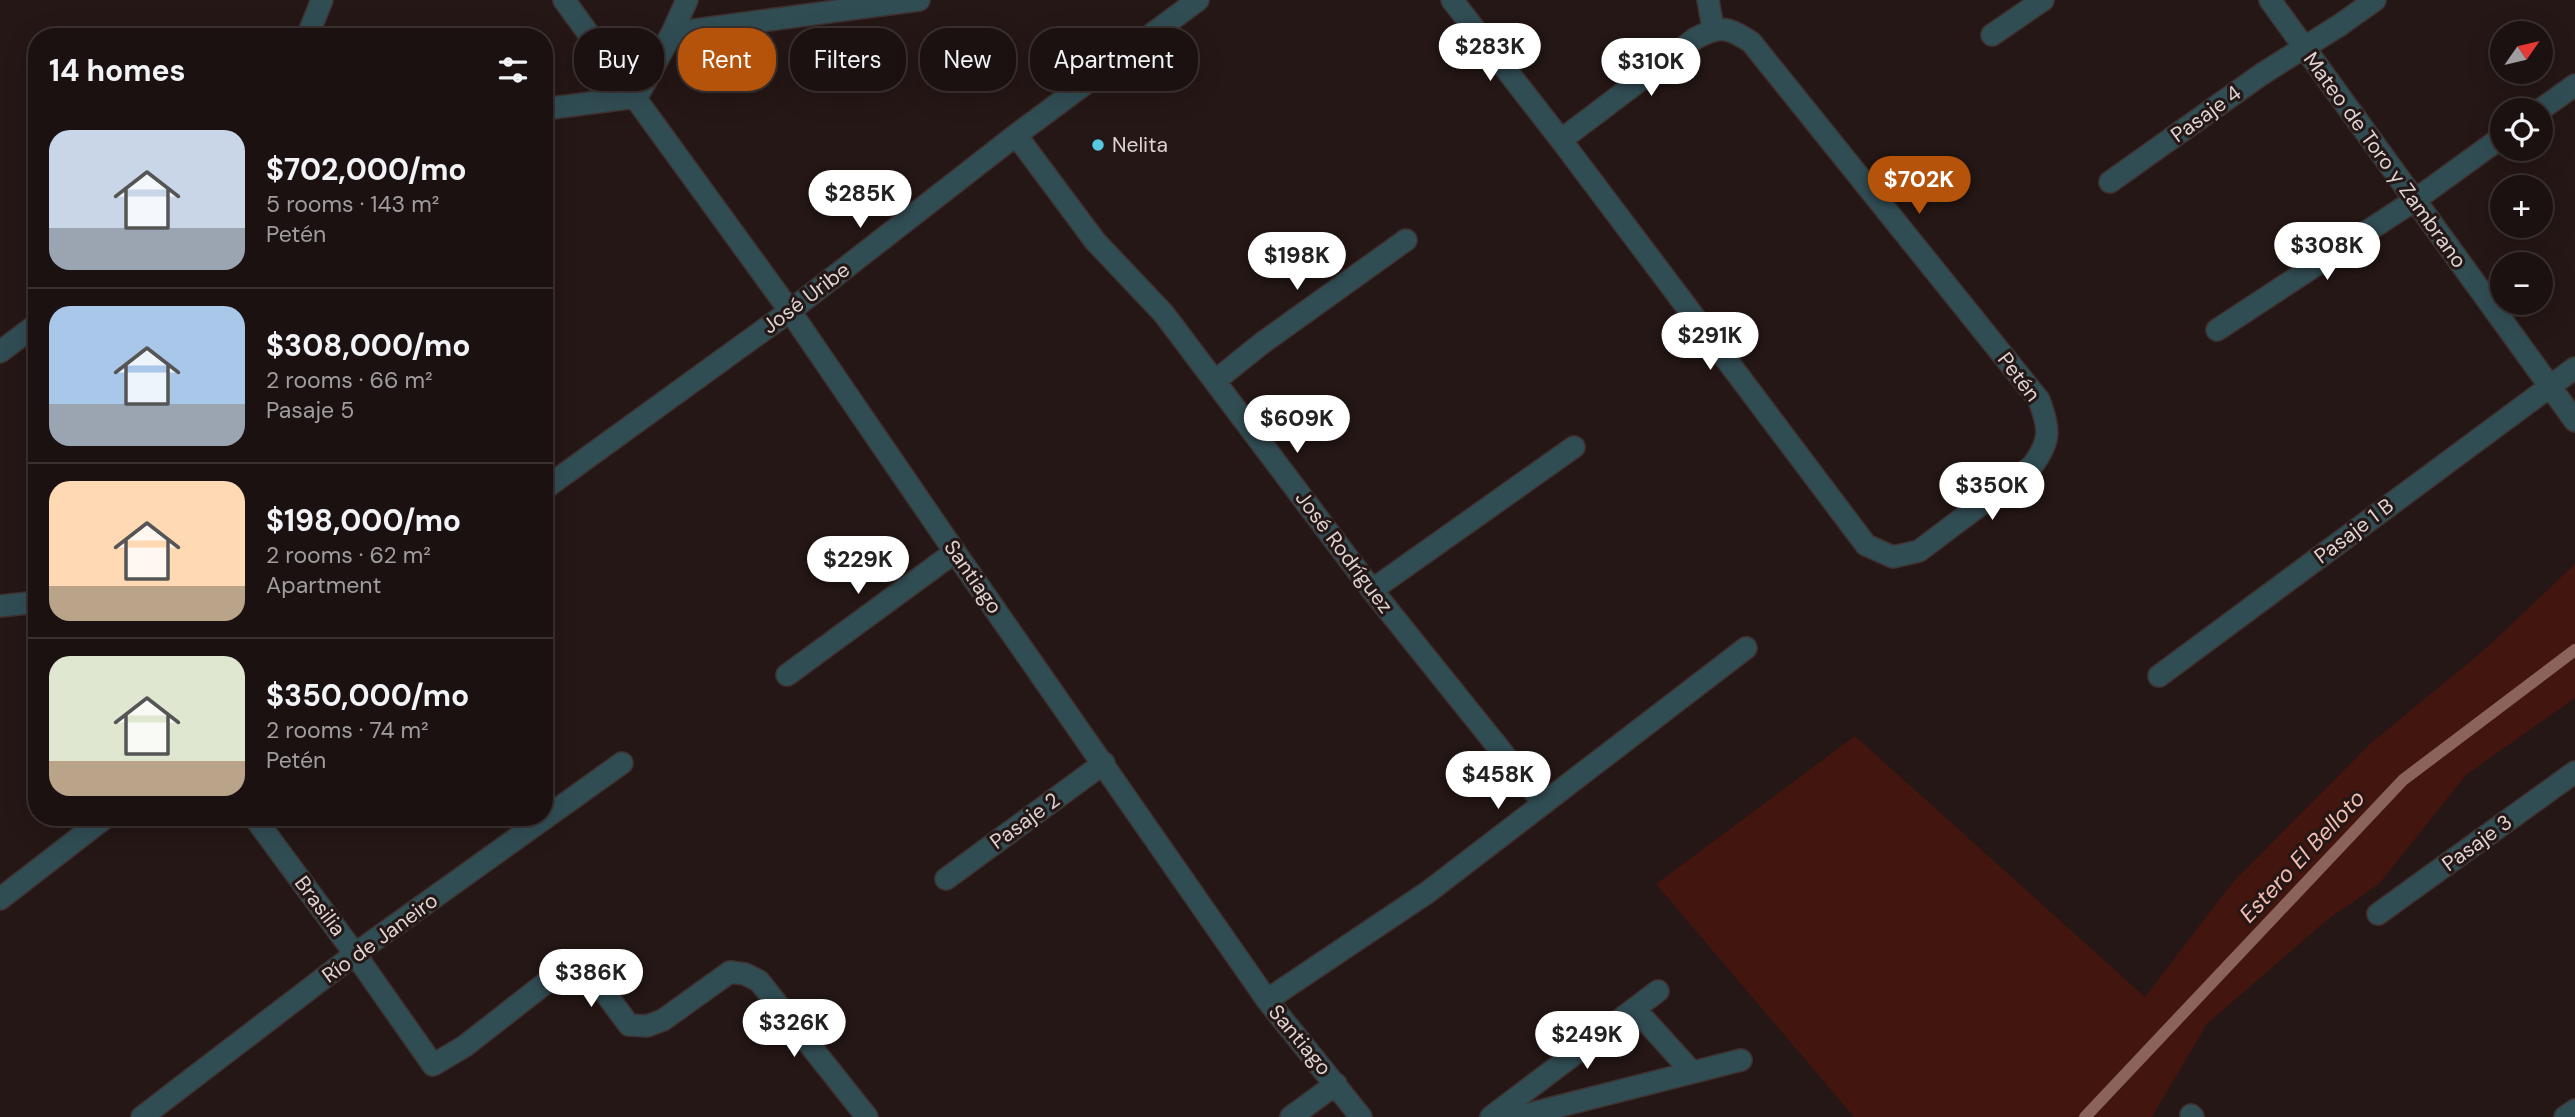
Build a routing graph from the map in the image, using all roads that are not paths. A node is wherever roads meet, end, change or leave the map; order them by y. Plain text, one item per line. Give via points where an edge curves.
1 (322, 0) edge
2 (564, 0) edge
3 (687, 0) edge
4 (919, 0) edge
5 (1198, 0) edge
6 (1452, 0) edge
7 (1708, 0) edge
8 (2043, 0) edge
9 (2270, 0) edge
10 (2375, 0) edge
11 (311, 28) edge
12 (1713, 29) junction
13 (672, 33) junction
14 (1992, 35) dead end
15 (2303, 47) junction
16 (2575, 85) edge
17 (637, 97) junction
18 (2553, 101) edge
19 (553, 108) edge
20 (1016, 135) junction
21 (1561, 140) junction
22 (2490, 146) edge
23 (2110, 183) dead end
24 (2415, 200) junction
25 (1406, 240) dead end
26 (790, 311) junction
27 (2217, 330) dead end
28 (28, 331) edge
29 (0, 352) edge
30 (2575, 368) edge
31 (1215, 381) junction
32 (2549, 386) junction
33 (2575, 421) edge
34 (1574, 447) dead end
35 (553, 482) edge
36 (955, 552) junction
37 (1372, 590) junction
38 (28, 603) edge
39 (0, 606) edge
40 (1746, 648) dead end
41 (787, 675) dead end
42 (2159, 676) dead end
43 (622, 763) dead end
44 (1104, 763) junction
45 (2575, 772) edge
46 (1543, 803) junction
47 (553, 812) edge
48 (94, 826) edge
49 (261, 826) edge
50 (534, 826) edge
51 (946, 879) dead end
52 (0, 899) edge
53 (2378, 914) dead end
54 (355, 954) junction
55 (1657, 991) dead end
56 (1267, 1000) junction
57 (1635, 1009) junction
58 (1741, 1060) dead end
59 (1692, 1072) junction
60 (1336, 1084) junction
61 (2575, 1110) edge
62 (142, 1117) edge
63 (867, 1117) edge
64 (1291, 1117) edge
65 (1360, 1117) edge
66 (1491, 1117) edge
67 (1517, 1117) edge
68 (2565, 1117) edge

1 - 11 street
2 - 17 street, Santiago
3 - 13 street
4 - 13 street
5 - 20 street, José Uribe
6 - 21 street, Petén
7 - 12 street
8 - 14 street
9 - 15 street, Mateo de Toro y Zambrano
10 - 15 street, Pasaje 4
12 - 21 street
12 - 21 street, Petén via 1733,31 1751,42 2039,400 2047,420 2043,452 2032,466 1919,551 1893,557 1866,545
13 - 17 street
15 - 23 street, Pasaje 4
15 - 24 street, Mateo de Toro y Zambrano
16 - 18 street
17 - 19 street
17 - 26 street, Santiago
20 - 26 street, José Uribe
20 - 31 street, José Rodríguez via 1095,241 1164,314
22 - 24 street
24 - 27 street
24 - 32 street, Mateo de Toro y Zambrano
25 - 31 street
26 - 35 street, José Uribe
26 - 36 street, Santiago
28 - 29 street
30 - 32 street, Pasaje 1 B
31 - 37 street, José Rodríguez
32 - 33 street, Mateo de Toro y Zambrano
32 - 42 street, Pasaje 1 B
34 - 37 street
36 - 41 street
36 - 44 street, Santiago
37 - 46 street, José Rodríguez
38 - 39 street
40 - 46 street
43 - 47 street, Río de Janeiro
44 - 51 street, Pasaje 2
44 - 56 street, Santiago
45 - 53 street, Pasaje 3
46 - 56 street via 1429,892
48 - 52 street
49 - 54 street, Brasilia
50 - 54 street, Río de Janeiro
54 - 62 street, Río de Janeiro
54 - 63 street, Brasilia via 433,1065 465,1046 561,971 578,970 594,978 629,1026 647,1027 730,972 745,974 759,981
55 - 57 street
56 - 60 street, Santiago
57 - 59 street
57 - 66 street
58 - 59 street
59 - 67 street
60 - 64 street
60 - 65 street, Santiago
61 - 68 street

